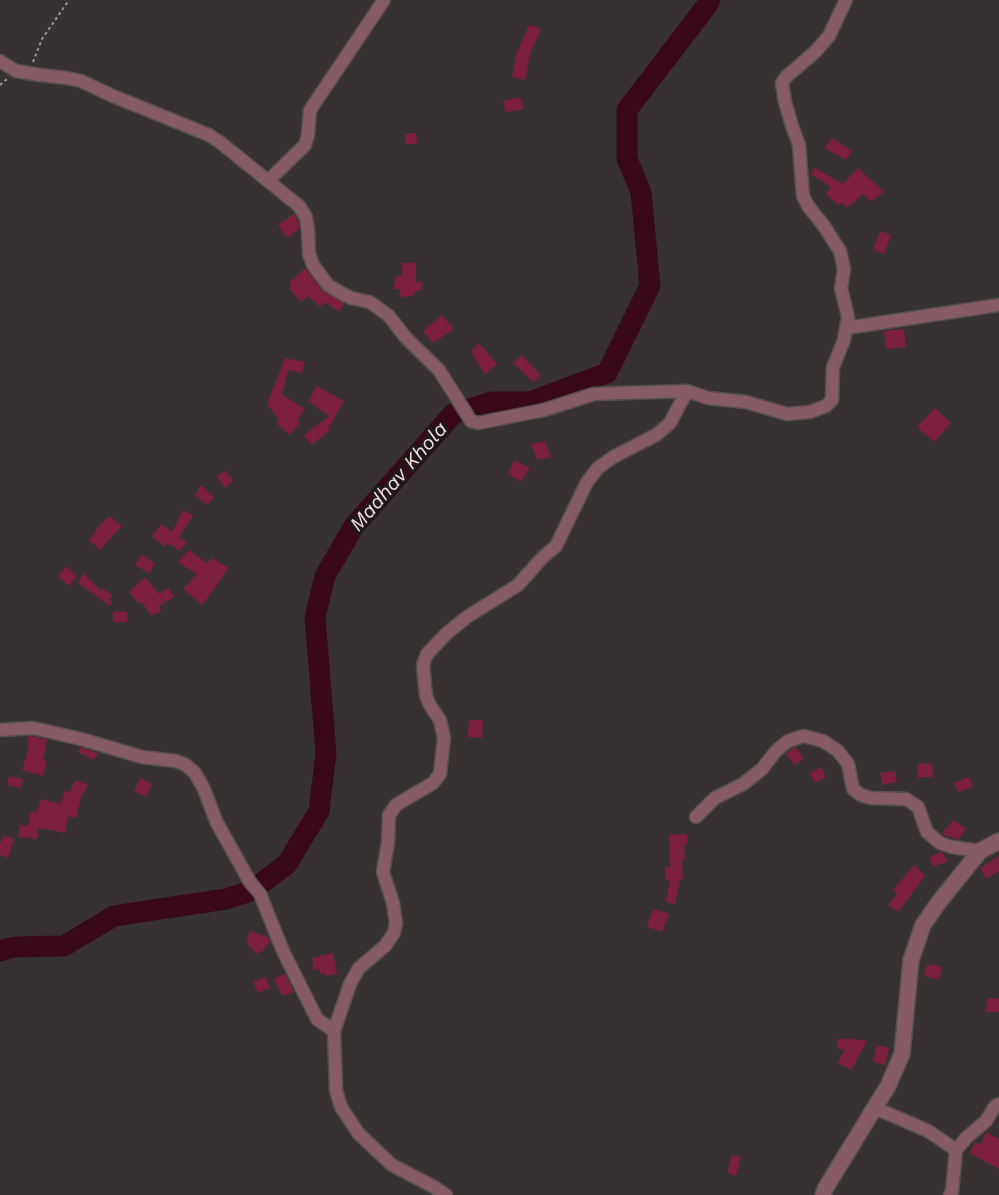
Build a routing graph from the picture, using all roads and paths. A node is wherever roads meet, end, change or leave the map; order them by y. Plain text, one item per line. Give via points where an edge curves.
1 (69, 0) edge
2 (384, 0) edge
3 (846, 0) edge
4 (0, 61) edge
5 (30, 73) junction
6 (268, 181) junction
7 (999, 305) edge
8 (846, 328) junction
9 (687, 391) junction
10 (0, 730) edge
11 (696, 817) dead end
12 (999, 841) edge
13 (980, 851) junction
14 (334, 1031) junction
15 (999, 1104) edge
16 (875, 1108) junction
17 (956, 1150) junction
18 (446, 1195) edge
19 (823, 1195) edge
20 (950, 1195) edge

1 - 5 path via 42,39
2 - 6 street via 310,110 305,145
3 - 8 street via 829,36 782,83 800,146 807,206 840,251
4 - 5 street via 16,71
5 - 6 street via 81,81 209,135
6 - 9 street via 299,206 306,217 309,254 328,285 370,302 389,316 406,339 439,369 471,421 478,423 544,410 594,394
7 - 8 street
8 - 9 street via 833,367 832,400 826,406 787,414
9 - 14 street via 670,423 657,435 598,468 587,482 556,546 518,585 467,617 426,654 426,696 440,720 444,738 440,774 433,783 396,805 389,815 383,872 393,903 394,933 359,968
10 - 14 street via 33,728 81,738 142,757 176,760 195,773 216,821 260,894 317,1019
11 - 13 street via 715,798 762,769 788,741 804,736 823,741 838,751 848,764 853,789 861,795 906,799 918,807 927,832 940,843
12 - 13 street
13 - 16 street via 923,925 911,960 902,1054
14 - 18 street via 336,1090 349,1121 392,1165
15 - 17 street
16 - 17 street via 928,1131
16 - 19 street
17 - 20 street

